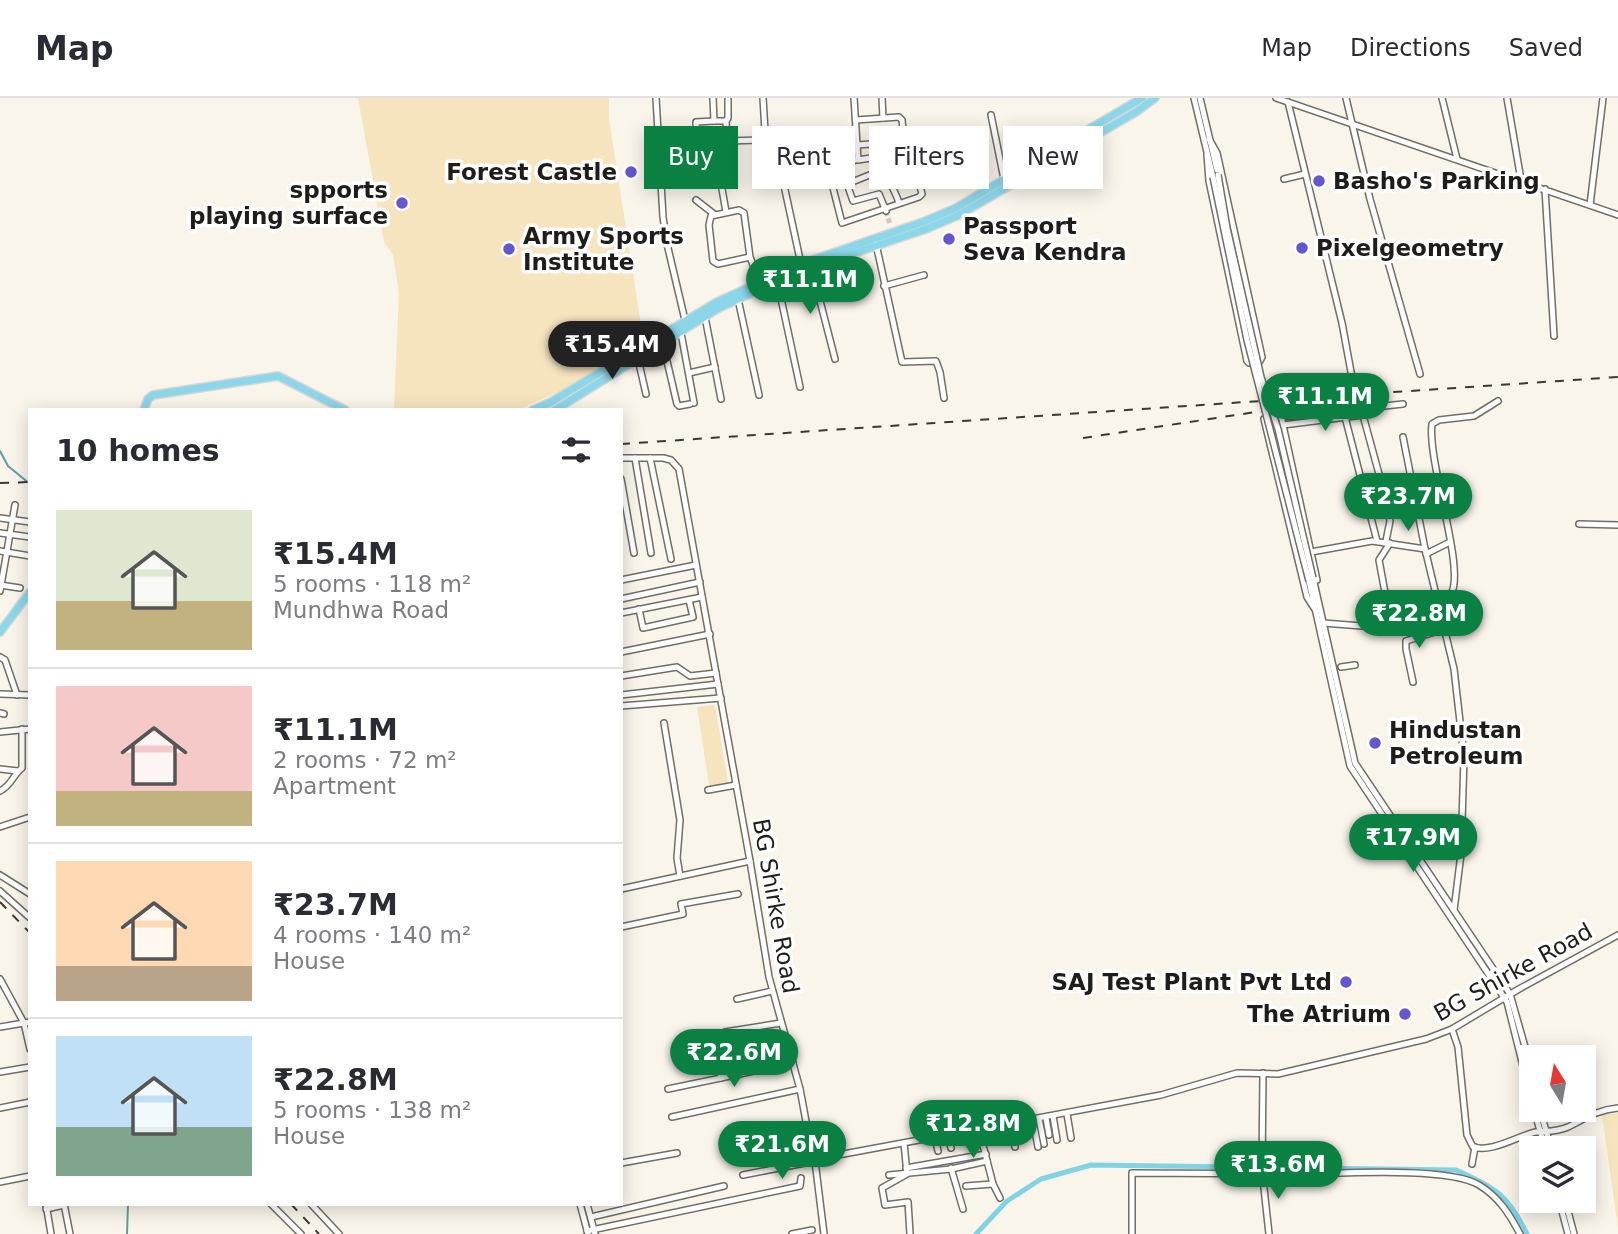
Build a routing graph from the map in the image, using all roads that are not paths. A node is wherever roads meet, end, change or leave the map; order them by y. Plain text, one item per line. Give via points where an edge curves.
1 (656, 98) edge
2 (713, 98) edge
3 (728, 98) edge
4 (763, 98) edge
5 (854, 98) edge
6 (882, 98) edge
7 (1123, 98) edge
8 (1142, 98) edge
9 (1155, 98) edge
10 (1194, 98) edge
11 (1200, 98) edge
12 (1276, 98) edge
13 (1346, 98) edge
14 (1442, 98) edge
15 (1507, 98) edge
16 (1603, 98) edge
17 (1288, 102) junction
18 (1127, 108) junction
19 (991, 115) dead end
20 (883, 118) junction
21 (856, 120) junction
22 (714, 121) junction
23 (726, 121) junction
24 (1352, 123) junction
25 (696, 126) edge
26 (726, 126) edge
27 (765, 126) edge
28 (1101, 126) edge
29 (1103, 127) edge
30 (1209, 139) junction
31 (857, 145) junction
32 (1207, 154) junction
33 (858, 159) junction
34 (869, 159) edge
35 (1457, 159) junction
36 (1003, 174) edge
37 (1305, 174) junction
38 (1216, 176) junction
39 (869, 177) edge
40 (1284, 179) dead end
41 (1003, 180) edge
42 (1521, 180) junction
43 (1003, 185) edge
44 (785, 189) edge
45 (895, 189) edge
46 (921, 189) edge
47 (722, 190) dead end
48 (1545, 190) junction
49 (696, 200) dead end
50 (851, 200) junction
51 (899, 203) junction
52 (836, 204) junction
53 (1590, 205) junction
54 (886, 210) junction
55 (958, 211) junction
56 (726, 212) junction
57 (714, 214) junction
58 (1618, 215) edge
59 (876, 242) junction
60 (750, 257) junction
61 (802, 264) junction
62 (811, 266) junction
63 (925, 275) dead end
64 (777, 280) junction
65 (760, 283) junction
66 (884, 286) junction
67 (738, 299) junction
68 (705, 317) junction
69 (685, 320) junction
70 (677, 326) junction
71 (684, 331) junction
72 (1554, 336) dead end
73 (661, 343) junction
74 (638, 359) junction
75 (835, 359) dead end
76 (715, 367) junction
77 (689, 373) junction
78 (1420, 374) dead end
79 (1359, 386) dead end
80 (800, 387) dead end
81 (646, 394) dead end
82 (760, 396) dead end
83 (944, 398) dead end
84 (721, 399) dead end
85 (1498, 401) dead end
86 (1403, 404) dead end
87 (145, 408) edge
88 (341, 408) edge
89 (540, 408) edge
90 (540, 408) edge
91 (548, 408) edge
92 (558, 408) edge
93 (1361, 408) junction
94 (1363, 415) junction
95 (1281, 416) junction
96 (1345, 417) junction
97 (1283, 425) junction
98 (1403, 437) dead end
99 (623, 458) edge
100 (635, 458) junction
101 (650, 458) junction
102 (623, 491) edge
103 (15, 505) dead end
104 (0, 518) edge
105 (12, 519) junction
106 (28, 522) edge
107 (1579, 524) dead end
108 (1618, 525) edge
109 (0, 533) edge
110 (10, 535) junction
111 (28, 537) edge
112 (1377, 541) junction
113 (1450, 541) junction
114 (1388, 542) junction
115 (1426, 551) junction
116 (3, 552) edge
117 (1311, 552) junction
118 (650, 553) dead end
119 (634, 554) dead end
120 (28, 556) edge
121 (671, 559) dead end
122 (696, 565) junction
123 (2, 567) edge
124 (623, 580) edge
125 (700, 582) junction
126 (0, 585) edge
127 (20, 588) dead end
128 (0, 591) edge
129 (28, 595) edge
130 (702, 597) junction
131 (1440, 597) dead end
132 (623, 599) edge
133 (689, 600) junction
134 (1317, 609) junction
135 (639, 610) junction
136 (623, 613) edge
137 (1323, 623) junction
138 (1444, 629) junction
139 (0, 632) edge
140 (710, 634) junction
141 (623, 652) edge
142 (0, 657) edge
143 (1355, 665) dead end
144 (1341, 667) dead end
145 (716, 673) junction
146 (623, 676) edge
147 (1412, 682) dead end
148 (718, 684) junction
149 (0, 694) edge
150 (17, 695) junction
151 (28, 695) edge
152 (623, 695) edge
153 (721, 698) junction
154 (623, 706) edge
155 (664, 723) dead end
156 (22, 729) junction
157 (28, 729) edge
158 (0, 732) edge
159 (0, 769) edge
160 (18, 771) junction
161 (736, 785) junction
162 (708, 790) dead end
163 (0, 791) edge
164 (28, 818) edge
165 (0, 827) edge
166 (1409, 849) junction
167 (750, 861) junction
168 (0, 875) edge
169 (680, 876) junction
170 (623, 889) edge
171 (0, 891) edge
172 (28, 893) edge
173 (738, 894) dead end
174 (1451, 913) junction
175 (28, 916) edge
176 (623, 927) edge
177 (1618, 934) edge
178 (0, 979) edge
179 (772, 991) junction
180 (1507, 996) junction
181 (737, 999) dead end
182 (27, 1023) edge
183 (781, 1023) junction
184 (0, 1027) edge
185 (1452, 1029) junction
186 (725, 1032) dead end
187 (1523, 1045) edge
188 (1519, 1047) edge
189 (718, 1059) dead end
190 (729, 1063) dead end
191 (793, 1063) junction
192 (28, 1067) edge
193 (776, 1067) junction
194 (0, 1072) edge
195 (1263, 1073) junction
196 (721, 1078) junction
197 (668, 1089) dead end
198 (800, 1089) junction
199 (28, 1102) edge
200 (0, 1108) edge
201 (1618, 1108) edge
202 (1067, 1114) junction
203 (672, 1117) dead end
204 (1050, 1117) junction
205 (1036, 1120) junction
206 (1539, 1122) edge
207 (1542, 1122) edge
208 (1018, 1123) junction
209 (1010, 1124) junction
210 (998, 1126) junction
211 (979, 1130) junction
212 (1543, 1132) junction
213 (948, 1135) junction
214 (1049, 1135) dead end
215 (1544, 1136) edge
216 (1545, 1136) edge
217 (935, 1138) junction
218 (1071, 1138) dead end
219 (1021, 1139) dead end
220 (1001, 1140) dead end
221 (1057, 1140) dead end
222 (904, 1143) junction
223 (1041, 1146) dead end
224 (1015, 1147) dead end
225 (1475, 1147) junction
226 (951, 1148) dead end
227 (938, 1151) dead end
228 (677, 1153) dead end
229 (986, 1157) junction
230 (816, 1159) junction
231 (623, 1163) edge
232 (1472, 1164) dead end
233 (951, 1165) junction
234 (906, 1171) junction
235 (1263, 1172) junction
236 (743, 1175) dead end
237 (889, 1175) dead end
238 (28, 1176) edge
239 (801, 1178) dead end
240 (0, 1182) edge
241 (993, 1184) junction
242 (724, 1186) dead end
243 (965, 1186) dead end
244 (1000, 1198) dead end
245 (46, 1206) edge
246 (64, 1206) edge
247 (273, 1206) edge
248 (313, 1206) edge
249 (581, 1206) edge
250 (588, 1206) edge
251 (963, 1209) dead end
252 (1562, 1213) edge
253 (1568, 1213) edge
254 (591, 1217) junction
255 (812, 1230) dead end
256 (591, 1232) edge
257 (51, 1234) edge
258 (70, 1234) edge
259 (301, 1234) edge
260 (339, 1234) edge
261 (792, 1234) edge
262 (824, 1234) edge
263 (910, 1234) edge
264 (1132, 1234) edge
265 (1269, 1234) edge
266 (1520, 1234) edge
267 (1568, 1234) edge
268 (1574, 1234) edge

1 - 69 street via 663,217
2 - 22 street
3 - 23 street
4 - 27 street
5 - 21 street
6 - 20 street
7 - 18 street
8 - 18 main road
9 - 29 main road
10 - 32 street
11 - 30 street
12 - 17 street
13 - 24 street
14 - 35 street
15 - 42 street
16 - 53 street
17 - 24 street
17 - 37 street
18 - 28 main road
19 - 36 street
20 - 21 street
20 - 31 street via 901,118 902,141
21 - 31 street
22 - 23 street
22 - 25 street via 696,122
23 - 26 street
24 - 35 street
24 - 78 street
30 - 32 street via 1217,153 1262,361 1247,361
30 - 38 street
31 - 33 street
32 - 38 street
33 - 34 street
33 - 52 street via 840,166 839,179 832,184
35 - 42 street
37 - 40 street
37 - 79 street via 1351,372
38 - 134 street, bridge via 1247,340
39 - 50 street via 848,182
41 - 55 main road
42 - 48 street
43 - 55 main road
44 - 61 street
45 - 51 street
46 - 51 street via 922,194
47 - 56 street
48 - 53 street
48 - 72 street
49 - 57 street
50 - 52 street
50 - 54 street via 879,194
51 - 54 street
52 - 54 street via 842,223
53 - 58 street
55 - 59 main road
55 - 59 main road via 892,229
56 - 57 street
56 - 60 street via 744,213
57 - 60 street via 709,220 713,261 718,264
59 - 61 main road
59 - 62 main road
59 - 66 street
60 - 65 street
61 - 65 main road
62 - 64 main road
62 - 75 street
63 - 66 street
64 - 67 main road
64 - 80 street
65 - 69 main road
66 - 83 street via 902,362 936,361
67 - 68 main road
67 - 82 street
68 - 71 main road
68 - 76 street
69 - 70 main road
70 - 73 main road
70 - 89 main road
71 - 73 main road
71 - 77 street
73 - 74 main road
73 - 77 street via 679,407 692,404
73 - 90 main road
73 - 91 main road
74 - 81 street
74 - 92 main road
76 - 77 street
76 - 84 street
85 - 113 street via 1474,416 1432,424
86 - 93 street
87 - 88 main road via 153,396 278,376
93 - 94 street
93 - 95 street
94 - 96 street
94 - 114 street via 1389,514
95 - 97 street
95 - 134 street via 1264,421 1307,597
96 - 97 street
96 - 112 street
97 - 117 street
98 - 115 street
99 - 100 street, BG Shirke Road
100 - 101 street, BG Shirke Road
100 - 118 street
101 - 121 street
101 - 122 street, BG Shirke Road via 671,460 679,469
102 - 119 street
103 - 105 street
104 - 105 street
105 - 106 street
105 - 110 street
107 - 108 street
109 - 110 street
110 - 111 street
110 - 116 street
112 - 114 street
112 - 117 street
113 - 115 street
113 - 131 street via 1454,591
114 - 115 street
114 - 137 street via 1379,560 1388,609 1384,620 1362,626
115 - 138 street
116 - 120 street
116 - 123 street
117 - 134 street via 1319,590
122 - 124 street
122 - 125 street, BG Shirke Road
123 - 126 street
125 - 130 street, BG Shirke Road
125 - 132 street
126 - 127 street
126 - 128 street
129 - 139 main road
130 - 133 street
130 - 140 street, BG Shirke Road
133 - 135 street
133 - 135 street via 693,617 643,628
134 - 137 street
134 - 166 street via 1350,766
135 - 136 street
137 - 166 street via 1352,755
138 - 147 street via 1406,641
138 - 174 street via 1454,669 1464,757 1461,854
140 - 141 street
140 - 145 street, BG Shirke Road
142 - 150 street
143 - 144 street
145 - 146 street via 690,676 677,667
145 - 148 street, BG Shirke Road
148 - 152 street
148 - 153 street, BG Shirke Road
149 - 150 street
150 - 151 street
153 - 154 street
153 - 161 street, BG Shirke Road
155 - 169 street via 680,820
156 - 157 street
156 - 158 street
156 - 160 street
159 - 160 street
160 - 163 street via 12,783
161 - 162 street
161 - 167 street, BG Shirke Road
164 - 165 street
166 - 174 street
167 - 169 street
167 - 179 street, BG Shirke Road
168 - 172 street
169 - 170 street
171 - 175 street
173 - 176 street via 681,904 683,914
174 - 180 street
177 - 180 street, BG Shirke Road
178 - 182 street
179 - 181 street
179 - 183 street, BG Shirke Road
180 - 185 street, BG Shirke Road
180 - 187 street
180 - 188 street
182 - 184 street
183 - 186 street
183 - 191 street, BG Shirke Road
185 - 195 street, BG Shirke Road via 1378,1051
185 - 225 street via 1458,1046 1467,1135
189 - 196 street
190 - 193 street via 773,1054
191 - 193 street
191 - 198 street, BG Shirke Road
192 - 194 street
193 - 196 street
195 - 202 street, BG Shirke Road via 1237,1073 1161,1095
195 - 235 street
196 - 197 street
198 - 203 street
198 - 230 street, BG Shirke Road
199 - 200 street
201 - 212 street
202 - 204 street, BG Shirke Road
202 - 218 street
204 - 205 street, BG Shirke Road
204 - 214 street
204 - 221 street
205 - 208 street, BG Shirke Road
205 - 223 street
206 - 212 street
207 - 212 street
208 - 209 street, BG Shirke Road
208 - 219 street
209 - 210 street, BG Shirke Road
209 - 224 street
210 - 211 street, BG Shirke Road
210 - 220 street
211 - 213 street, BG Shirke Road
211 - 229 street
212 - 215 street
212 - 216 street
212 - 225 street
213 - 217 street, BG Shirke Road
213 - 226 street
217 - 222 street, BG Shirke Road
217 - 227 street
222 - 230 street, BG Shirke Road
222 - 234 street
225 - 232 street
228 - 231 street
229 - 233 street
229 - 241 street
230 - 236 street
230 - 262 street
233 - 234 street
233 - 251 street
234 - 237 street
234 - 263 street via 882,1188 885,1205 908,1202
235 - 264 street via 1132,1173
235 - 265 street
235 - 266 street via 1464,1179 1479,1185 1505,1208
238 - 240 street
239 - 256 street via 802,1185
241 - 243 street
241 - 244 street
242 - 254 street
245 - 257 street
246 - 258 street
247 - 259 street
248 - 260 street
249 - 256 street
250 - 254 street
252 - 267 street
253 - 268 street
254 - 256 street
255 - 261 street

